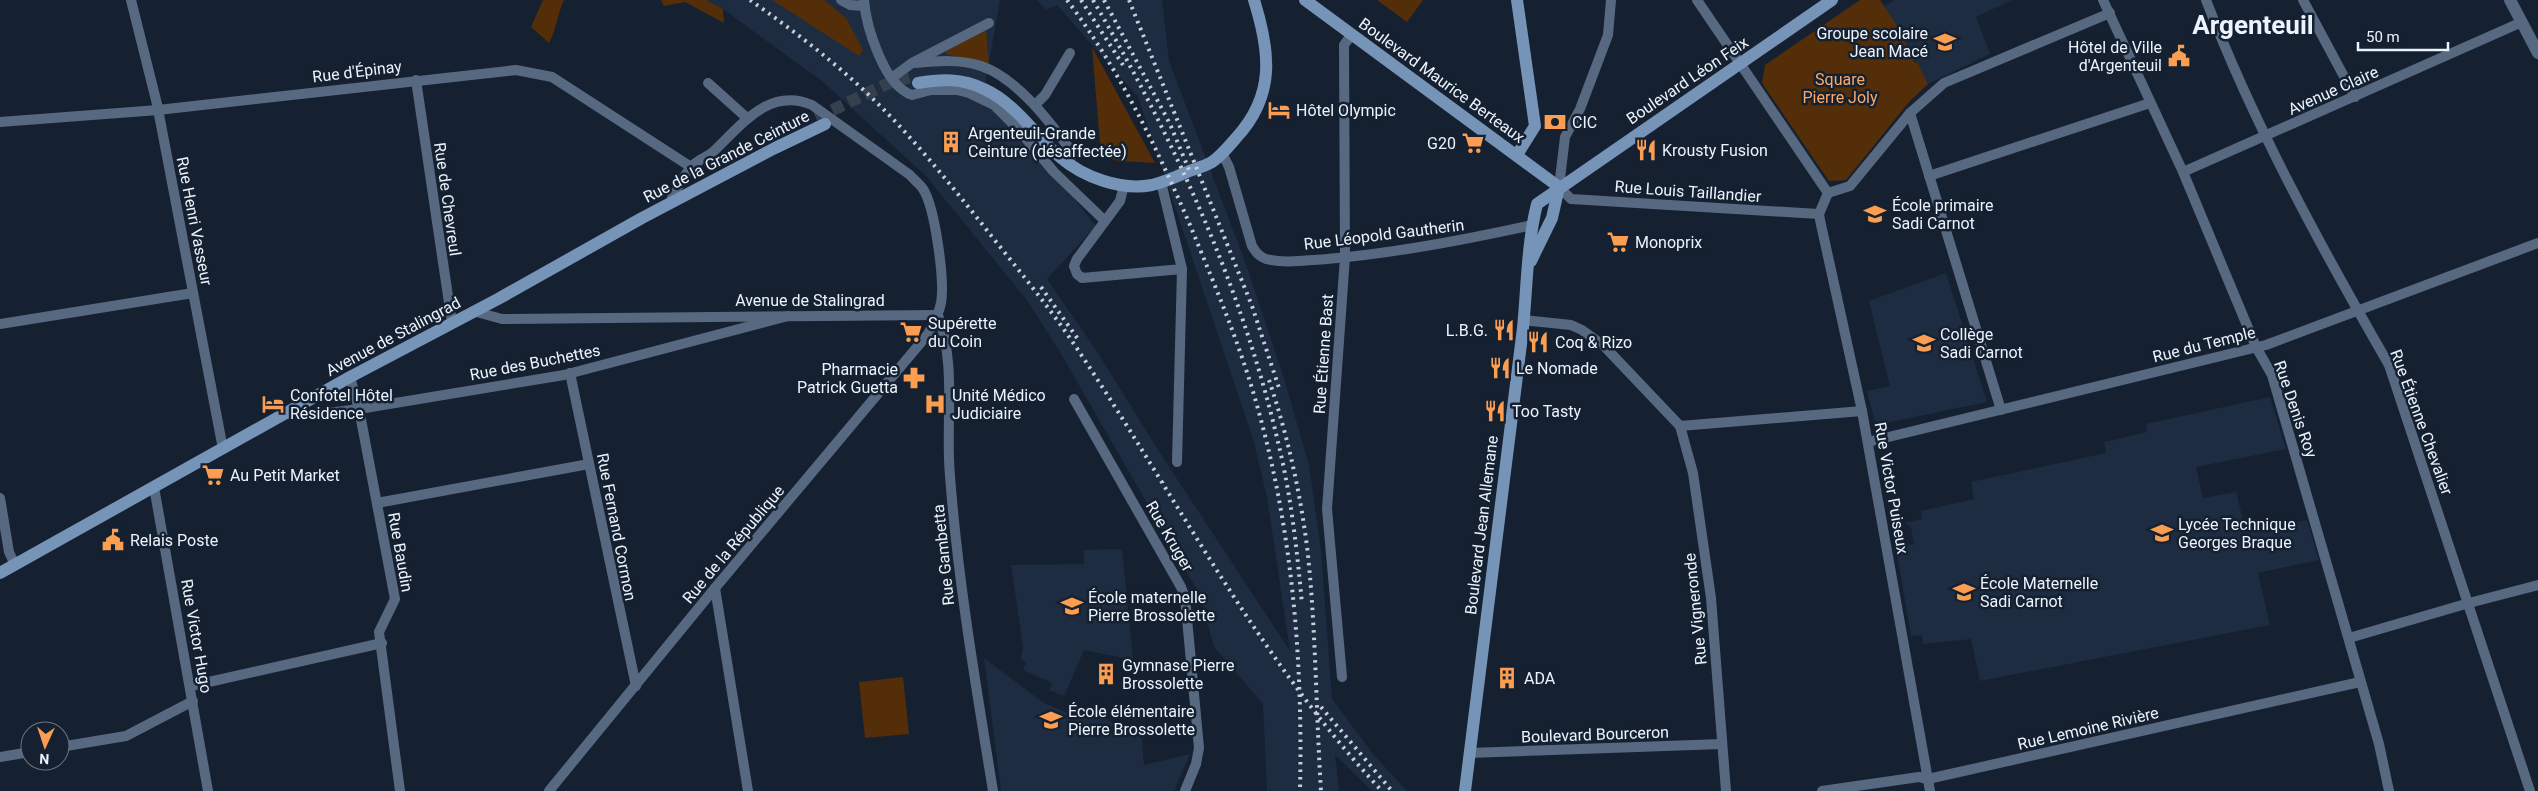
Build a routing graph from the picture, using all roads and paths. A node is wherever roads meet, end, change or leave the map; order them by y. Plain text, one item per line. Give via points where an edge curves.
1 (131, 0) edge
2 (841, 0) edge
3 (1254, 0) edge
4 (1305, 0) edge
5 (1517, 0) edge
6 (1611, 0) edge
7 (1697, 0) edge
8 (1832, 0) edge
9 (2102, 0) edge
10 (2206, 0) edge
11 (2303, 0) edge
12 (2510, 0) edge
13 (864, 3) edge
14 (2110, 13) junction
15 (2522, 22) junction
16 (988, 23) dead end
17 (1352, 34) junction
18 (1070, 53) dead end
19 (2538, 53) edge
20 (916, 63) junction
21 (1741, 63) junction
22 (892, 77) junction
23 (416, 80) junction
24 (708, 83) dead end
25 (2355, 97) junction
26 (2150, 103) junction
27 (1035, 105) junction
28 (158, 110) junction
29 (1910, 113) junction
30 (747, 118) junction
31 (0, 122) edge
32 (2266, 136) junction
33 (1222, 153) junction
34 (1517, 155) junction
35 (1070, 160) junction
36 (691, 167) junction
37 (2183, 172) junction
38 (1091, 175) junction
39 (1929, 176) junction
40 (1162, 182) junction
41 (1124, 185) junction
42 (1559, 187) junction
43 (1828, 194) junction
44 (672, 197) junction
45 (1819, 214) junction
46 (642, 218) junction
47 (1105, 221) junction
48 (1532, 225) junction
49 (2538, 243) edge
50 (1345, 257) junction
51 (1530, 264) junction
52 (1182, 269) junction
53 (193, 292) junction
54 (2357, 311) junction
55 (474, 312) junction
56 (938, 315) junction
57 (788, 316) junction
58 (1524, 320) junction
59 (452, 323) junction
60 (0, 324) edge
61 (2256, 347) junction
62 (570, 373) junction
63 (350, 377) junction
64 (1074, 398) dead end
65 (359, 409) junction
66 (2001, 410) junction
67 (1862, 411) junction
68 (284, 414) junction
69 (1680, 426) junction
70 (1868, 442) junction
71 (223, 449) junction
72 (1177, 462) dead end
73 (589, 464) junction
74 (154, 487) junction
75 (0, 498) edge
76 (377, 503) junction
77 (15, 565) junction
78 (0, 574) edge
79 (2538, 585) edge
80 (715, 588) junction
81 (2469, 603) junction
82 (2348, 638) junction
83 (382, 643) junction
84 (1342, 677) dead end
85 (2360, 682) junction
86 (191, 686) junction
87 (636, 686) junction
88 (193, 701) junction
89 (1722, 744) junction
90 (70, 745) edge
91 (1469, 753) junction
92 (20, 754) edge
93 (0, 757) edge
94 (1928, 780) junction
95 (208, 791) edge
96 (400, 791) edge
97 (549, 791) edge
98 (748, 791) edge
99 (993, 791) edge
100 (1185, 791) edge
101 (1465, 791) edge
102 (1726, 791) edge
103 (1822, 791) edge
104 (1930, 791) edge
105 (2389, 791) edge
106 (2530, 791) edge

1 - 28 street, Rue Henri Vasseur
2 - 13 street via 850,5
3 - 33 main road via 1266,44 1267,79 1250,119
4 - 17 main road, Boulevard Maurice Berteaux
5 - 34 main road via 1536,126
6 - 42 street via 1608,35 1580,109 1565,137
7 - 21 street
8 - 21 main road, Boulevard Léon Feix
9 - 14 street, Rue Denis Roy
10 - 32 street, Rue Étienne Chevalier via 2231,65
11 - 25 street
12 - 15 street
13 - 22 street via 877,54
14 - 26 street, Rue Denis Roy
14 - 29 street via 1944,83
15 - 19 street
15 - 25 street, Avenue Claire
16 - 20 street
17 - 34 main road, Boulevard Maurice Berteaux
17 - 50 street, Rue Étienne Bast via 1344,45
18 - 27 street via 1045,95
20 - 22 street
20 - 27 street via 946,60 982,66
21 - 42 main road, Boulevard Léon Feix
21 - 43 street
22 - 47 street via 912,94 945,89 970,92 983,98 1007,118 1054,172
23 - 28 street, Rue d'Épinay
23 - 36 street, Rue d'Épinay via 516,70 552,78
23 - 59 street, Rue de Chevreul
24 - 30 street
25 - 32 street, Avenue Claire
26 - 37 street, Rue Denis Roy
26 - 39 street
27 - 35 street via 1072,152
28 - 31 street, Rue d'Épinay
28 - 53 street, Rue Henri Vasseur
29 - 39 street
29 - 43 street via 1850,186
30 - 36 street, Rue de la Grande Ceinture via 714,151
30 - 56 street, Rue de la Grande Ceinture via 759,109 782,100 808,103 910,175 924,189 940,256 942,286
32 - 37 street, Avenue Claire
32 - 54 street, Rue Étienne Chevalier
33 - 40 main road via 1211,162
33 - 50 street, Rue Léopold Gautherin via 1252,246 1261,256 1272,260 1300,261
34 - 42 main road, Boulevard Maurice Berteaux
35 - 38 main road
35 - 38 main road via 1021,109 982,80 959,74 931,74 917,80 948,80 986,89 1005,102 1061,158
36 - 44 street, Rue de la Grande Ceinture
37 - 61 street, Rue Denis Roy
38 - 41 main road
39 - 66 street
40 - 41 main road
40 - 52 street
41 - 47 street via 1120,201
42 - 45 street, Rue Louis Taillandier via 1571,199
42 - 48 main road, Boulevard Jean Allemane via 1537,204
42 - 51 main road, Boulevard Jean Allemane via 1552,218
43 - 45 street
44 - 46 main road, Rue de la Grande Ceinture
44 - 46 main road, Rue de la Grande Ceinture via 821,121
45 - 67 street, Rue Victor Puiseux
46 - 55 main road, Rue de la Grande Ceinture
47 - 52 street via 1076,259 1077,274 1090,278
48 - 50 street, Rue Léopold Gautherin via 1441,245
48 - 51 main road, Boulevard Jean Allemane
49 - 54 street, Rue du Temple
50 - 84 street, Rue Étienne Bast via 1327,509
51 - 58 main road, Boulevard Jean Allemane
52 - 72 street
53 - 60 street
53 - 71 street, Rue Henri Vasseur
54 - 61 street, Rue du Temple
54 - 81 street, Rue Étienne Chevalier via 2389,365
55 - 57 street, Avenue de Stalingrad via 502,319
55 - 59 main road, Avenue de Stalingrad
56 - 57 street, Avenue de Stalingrad
56 - 80 street, Rue de la République via 928,334
56 - 99 street, Rue Gambetta via 947,346 950,476 962,592
57 - 62 street, Rue des Buchettes
58 - 69 street via 1570,325 1582,330 1604,346
58 - 91 main road, Boulevard Jean Allemane
59 - 63 main road, Avenue de Stalingrad
61 - 66 street, Rue du Temple
61 - 82 street, Rue Denis Roy via 2272,376
62 - 65 street, Rue des Buchettes
62 - 73 street, Rue Fernand Cormon
63 - 65 street, Rue Baudin
63 - 68 main road, Avenue de Stalingrad
64 - 100 street, Rue Kruger via 1185,597 1199,748
65 - 68 street, Rue des Buchettes via 313,415
65 - 76 street, Rue Baudin
66 - 70 street, Rue du Temple
67 - 69 street
67 - 70 street, Rue Victor Puiseux
68 - 71 main road, Avenue de Stalingrad
69 - 89 street, Rue Vigneronde via 1693,473 1711,598
70 - 94 street, Rue Victor Puiseux
71 - 74 main road, Avenue de Stalingrad
73 - 76 street
73 - 87 street, Rue Fernand Cormon
74 - 77 main road, Avenue de Stalingrad
74 - 86 street, Rue Victor Hugo
75 - 77 street via 9,552
76 - 83 street, Rue Baudin via 395,599 379,632
77 - 78 main road, Avenue de Stalingrad
79 - 81 street
80 - 87 street, Rue de la République
80 - 98 street
81 - 82 street
81 - 106 street, Rue Étienne Chevalier
82 - 85 street, Rue Denis Roy
83 - 86 street
83 - 96 street, Rue Baudin
85 - 94 street, Rue Lemoine Rivière
85 - 105 street, Rue Denis Roy
86 - 88 street, Rue Victor Hugo
87 - 97 street, Rue de la République
88 - 90 street via 126,736
88 - 95 street, Rue Victor Hugo
89 - 91 street, Boulevard Bourceron
89 - 102 street, Rue Vigneronde
91 - 101 main road, Boulevard Jean Allemane
92 - 93 street
94 - 103 street, Rue Lemoine Rivière via 1919,777
94 - 104 street, Rue Victor Puiseux

